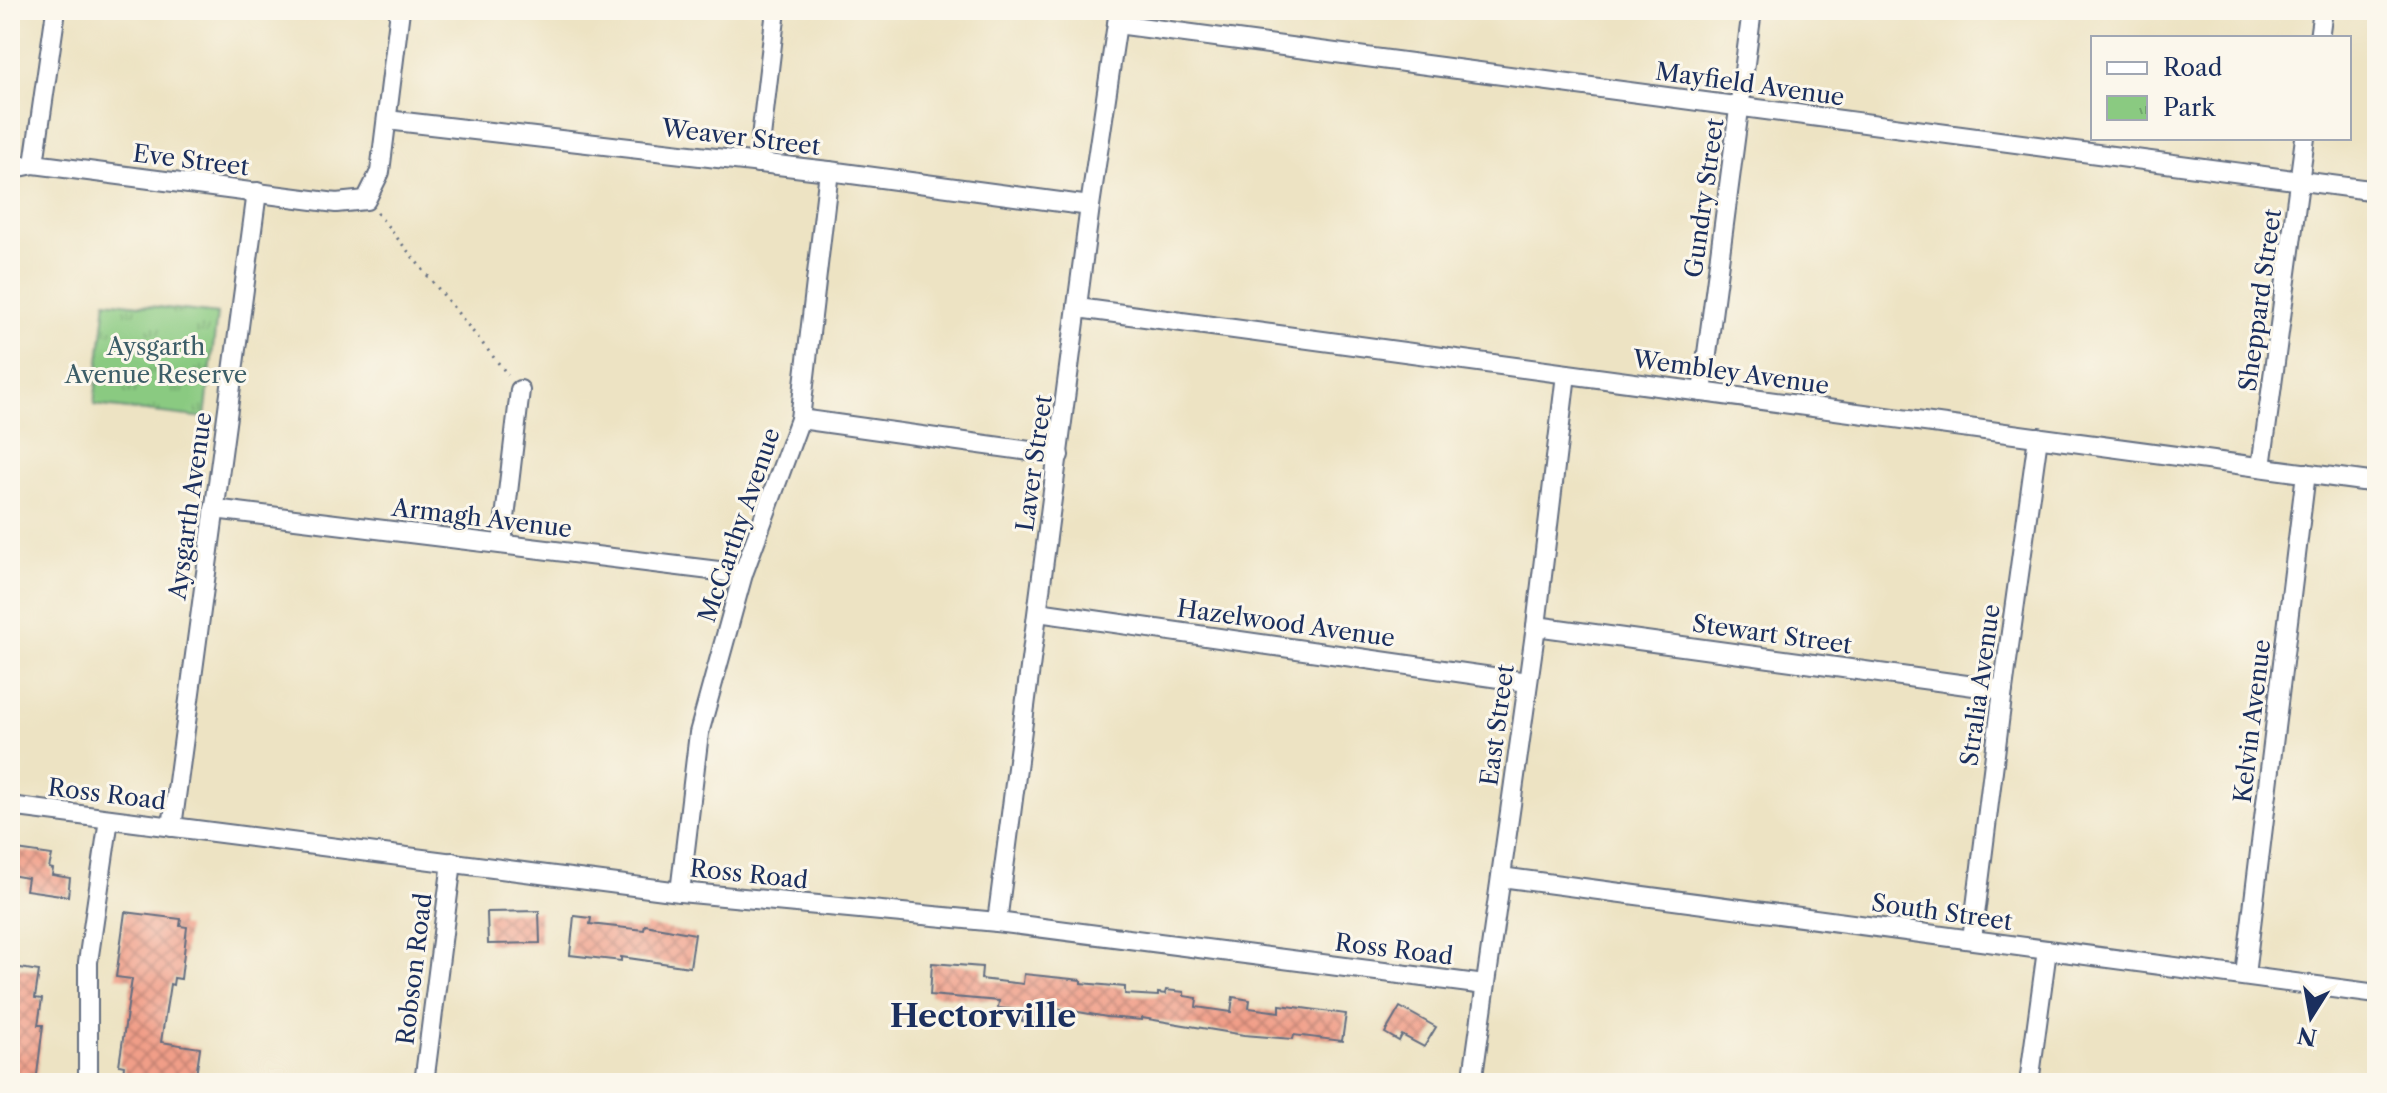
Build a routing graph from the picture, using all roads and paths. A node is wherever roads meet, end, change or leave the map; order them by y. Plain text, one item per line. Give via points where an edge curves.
1 (56, 10) edge
2 (400, 10) edge
3 (776, 10) edge
4 (1752, 10) edge
5 (2323, 10) edge
6 (1118, 17) edge
7 (2319, 36) edge
8 (1740, 107) junction
9 (387, 120) junction
10 (2305, 140) edge
11 (758, 163) junction
12 (34, 164) junction
13 (10, 169) edge
14 (829, 171) junction
15 (2299, 181) junction
16 (2377, 191) edge
17 (257, 192) junction
18 (366, 200) junction
19 (1090, 206) junction
20 (1078, 308) junction
21 (1566, 374) junction
22 (520, 390) joint
23 (1702, 392) junction
24 (800, 419) junction
25 (2038, 437) junction
26 (1059, 455) junction
27 (2261, 467) junction
28 (2306, 473) junction
29 (2377, 483) edge
30 (214, 509) junction
31 (502, 544) junction
32 (743, 574) junction
33 (1038, 612) junction
34 (1536, 626) junction
35 (1527, 682) junction
36 (2003, 690) junction
37 (10, 806) edge
38 (109, 819) junction
39 (172, 827) junction
40 (452, 862) junction
41 (1501, 877) junction
42 (680, 892) junction
43 (997, 922) junction
44 (1972, 939) junction
45 (2047, 950) junction
46 (2245, 975) junction
47 (1485, 985) junction
48 (2377, 994) edge
49 (88, 1083) edge
50 (424, 1083) edge
51 (1472, 1083) edge
52 (2029, 1083) edge

1 - 12 street
2 - 9 street
3 - 11 street
4 - 8 street, Gundry Street
5 - 7 street
6 - 8 street, Mayfield Avenue
6 - 19 street, Laver Street
8 - 15 street, Mayfield Avenue
8 - 23 street, Gundry Street
9 - 11 street, Weaver Street
9 - 18 street via 380,172
10 - 15 street, Sheppard Street
11 - 14 street, Weaver Street
12 - 13 street, Eve Street
12 - 17 street, Eve Street
14 - 19 street, Weaver Street
14 - 24 street, McCarthy Avenue
15 - 16 street, Mayfield Avenue
15 - 27 street, Sheppard Street
17 - 18 street, Eve Street via 336,203
17 - 30 street, Aysgarth Avenue
18 - 22 path
19 - 20 street, Laver Street
20 - 21 street, Wembley Avenue
20 - 26 street, Laver Street
21 - 23 street, Wembley Avenue
21 - 34 street, East Street
22 - 31 street
23 - 25 street, Wembley Avenue
24 - 26 street
24 - 32 street, McCarthy Avenue
25 - 27 street, Wembley Avenue
25 - 36 street, Stralia Avenue
26 - 33 street, Laver Street
27 - 28 street, Wembley Avenue
28 - 29 street, Wembley Avenue
28 - 46 street, Kelvin Avenue
30 - 31 street, Armagh Avenue
30 - 39 street, Aysgarth Avenue
31 - 32 street, Armagh Avenue
32 - 42 street, McCarthy Avenue via 699,733
33 - 35 street, Hazelwood Avenue
33 - 43 street, Laver Street
34 - 35 street, East Street
34 - 36 street, Stewart Street
35 - 41 street, East Street
36 - 44 street, Stralia Avenue
37 - 38 street, Ross Road
38 - 39 street, Ross Road
38 - 49 street via 88,962
39 - 40 street, Ross Road
40 - 42 street, Ross Road
40 - 50 street, Robson Road
41 - 44 street, South Street
41 - 47 street, East Street
42 - 43 street, Ross Road
43 - 47 street, Ross Road
44 - 45 street, South Street
45 - 46 street, South Street
45 - 52 street
46 - 48 street, South Street
47 - 51 street, East Street

